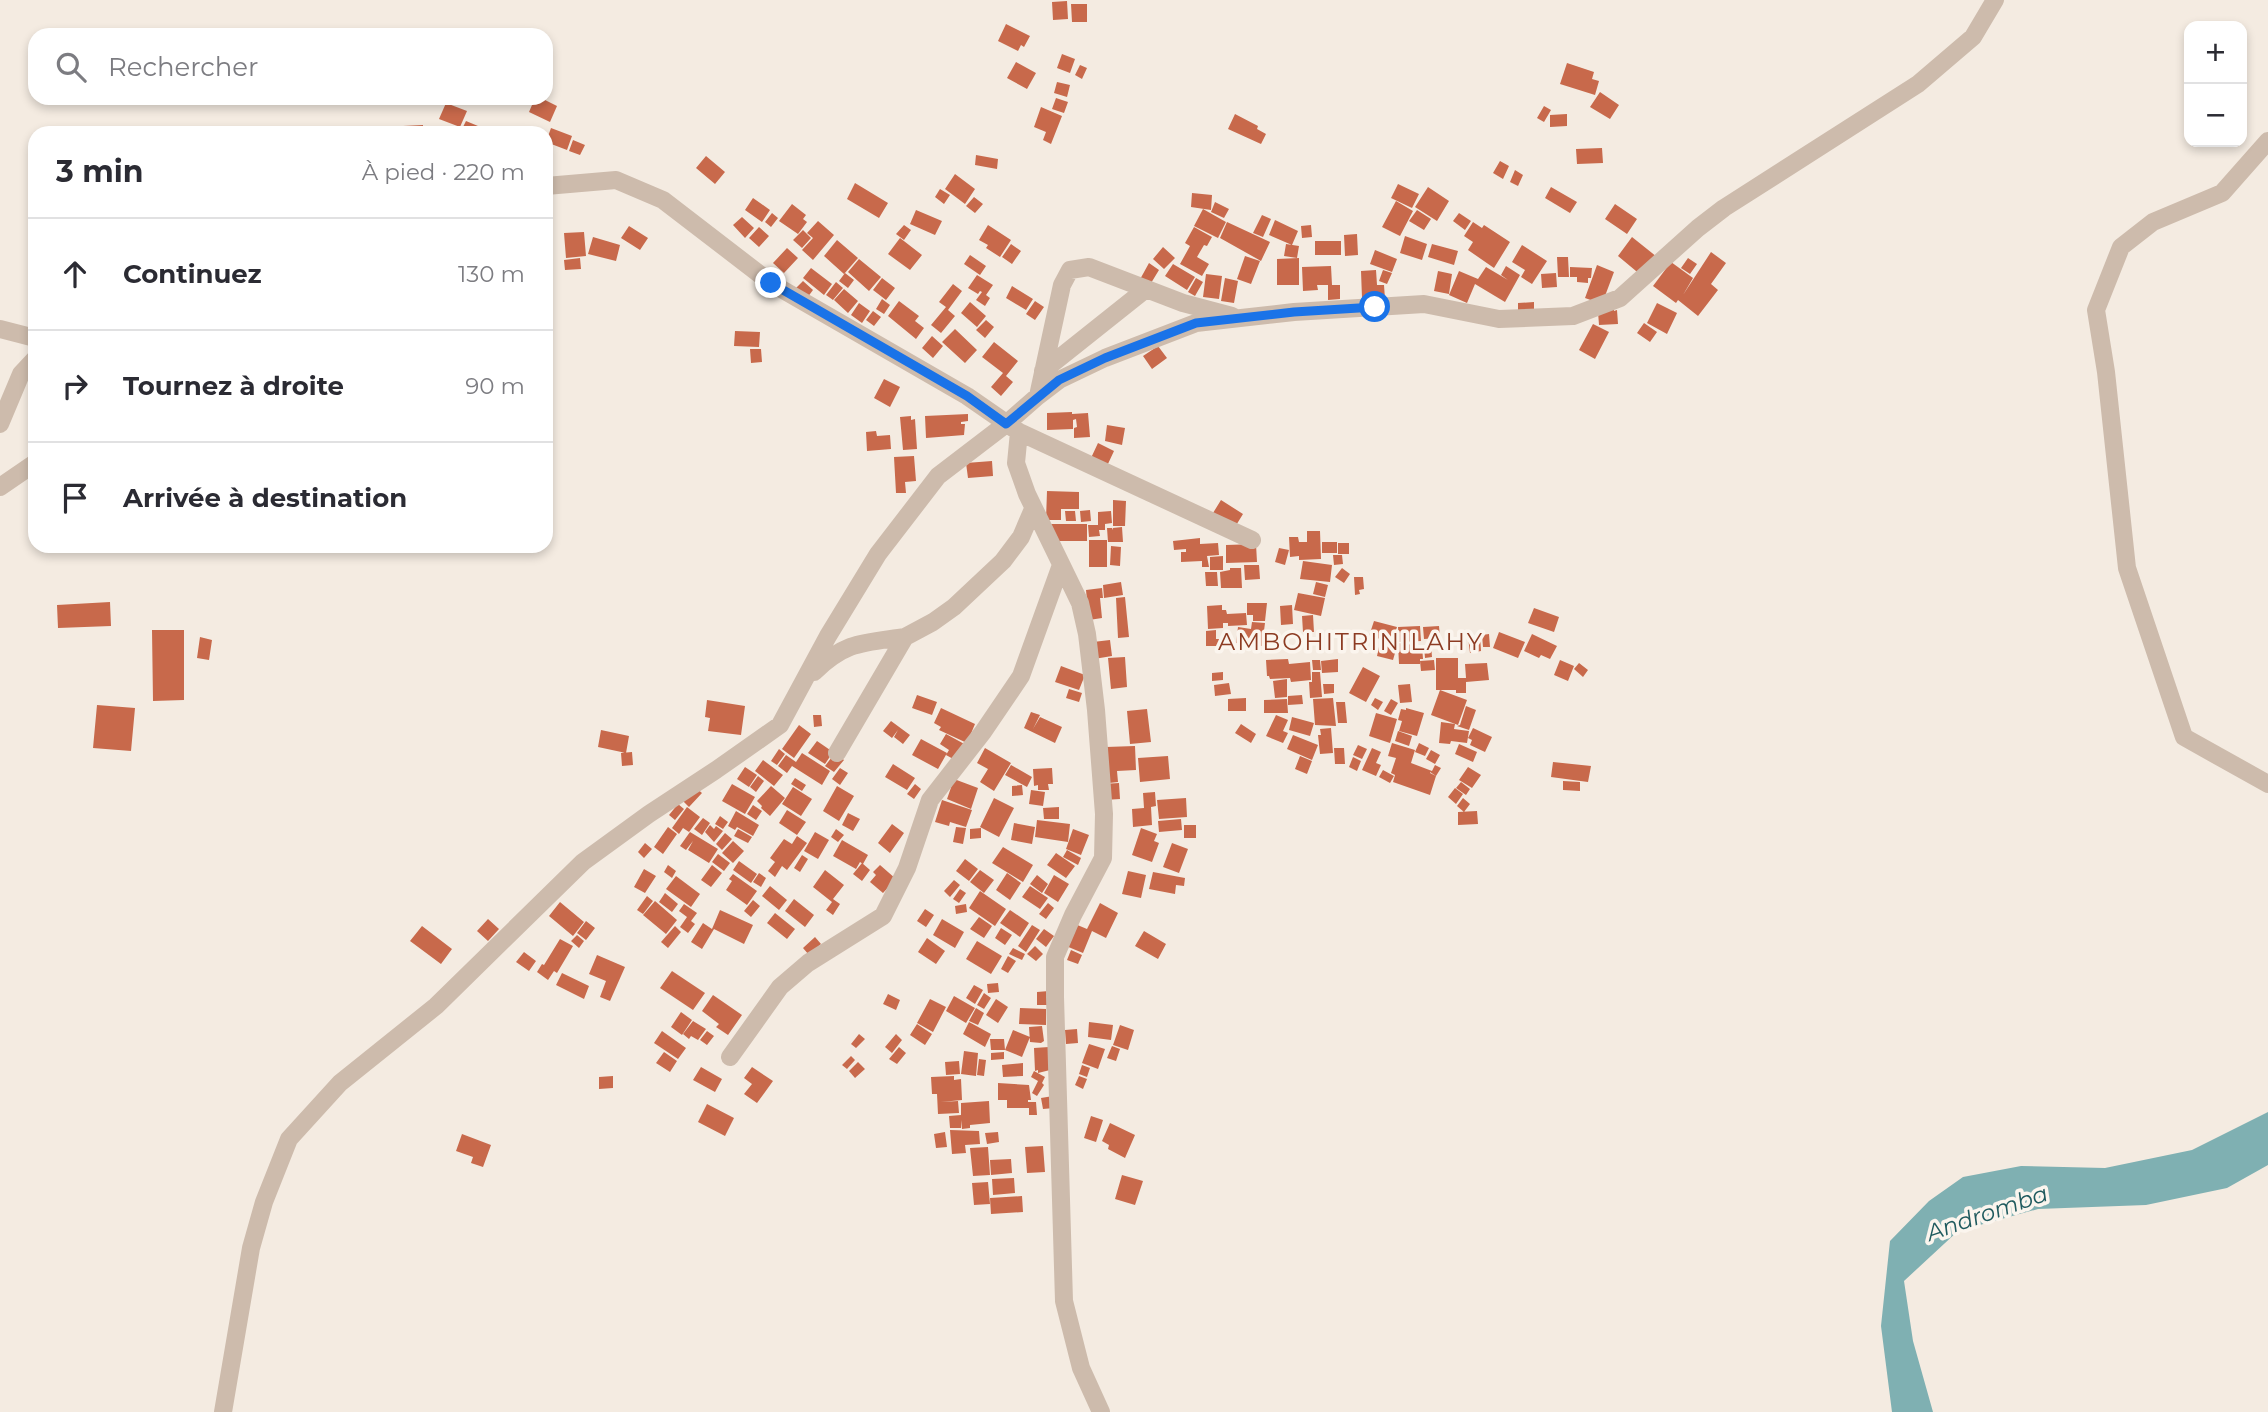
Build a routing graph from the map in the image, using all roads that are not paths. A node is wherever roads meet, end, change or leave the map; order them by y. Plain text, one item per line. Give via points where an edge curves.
1 (1995, 0) edge
2 (2268, 141) edge
3 (553, 185) edge
4 (1146, 289) junction
5 (1242, 318) junction
6 (0, 329) edge
7 (28, 336) edge
8 (28, 366) edge
9 (1043, 371) junction
10 (1038, 396) junction
11 (0, 424) edge
12 (1012, 428) junction
13 (28, 468) edge
14 (0, 487) edge
15 (1033, 509) junction
16 (1252, 540) dead end
17 (1060, 565) junction
18 (905, 637) junction
19 (802, 684) junction
20 (837, 753) dead end
21 (2268, 784) edge
22 (730, 1057) dead end
23 (223, 1412) edge
24 (1101, 1412) edge

1 - 5 street via 1973,37 1918,84 1724,208 1620,298 1573,316 1499,319 1424,304
2 - 21 street via 2222,192 2153,222 2121,247 2096,310 2127,568 2184,737
3 - 12 street via 616,180 663,200 771,283 967,396
4 - 5 street
4 - 9 street
4 - 9 street via 1090,267 1070,270 1062,285
5 - 10 street via 1196,323 1105,358 1059,380
6 - 7 street
8 - 11 street
9 - 10 street
10 - 12 street
12 - 15 street via 1016,463
12 - 16 street
12 - 19 street via 938,476 878,554
13 - 14 street
15 - 17 street
15 - 18 street via 1021,537 1003,561 954,607
17 - 22 street via 1021,676 930,800 907,868 883,916 808,963 780,987
17 - 24 street via 1080,603 1087,634 1104,814 1102,858 1055,957 1064,1301 1081,1368
18 - 19 street via 849,646 831,656
18 - 20 street
19 - 23 street via 780,724 583,862 436,1006 340,1083 289,1139 251,1248

